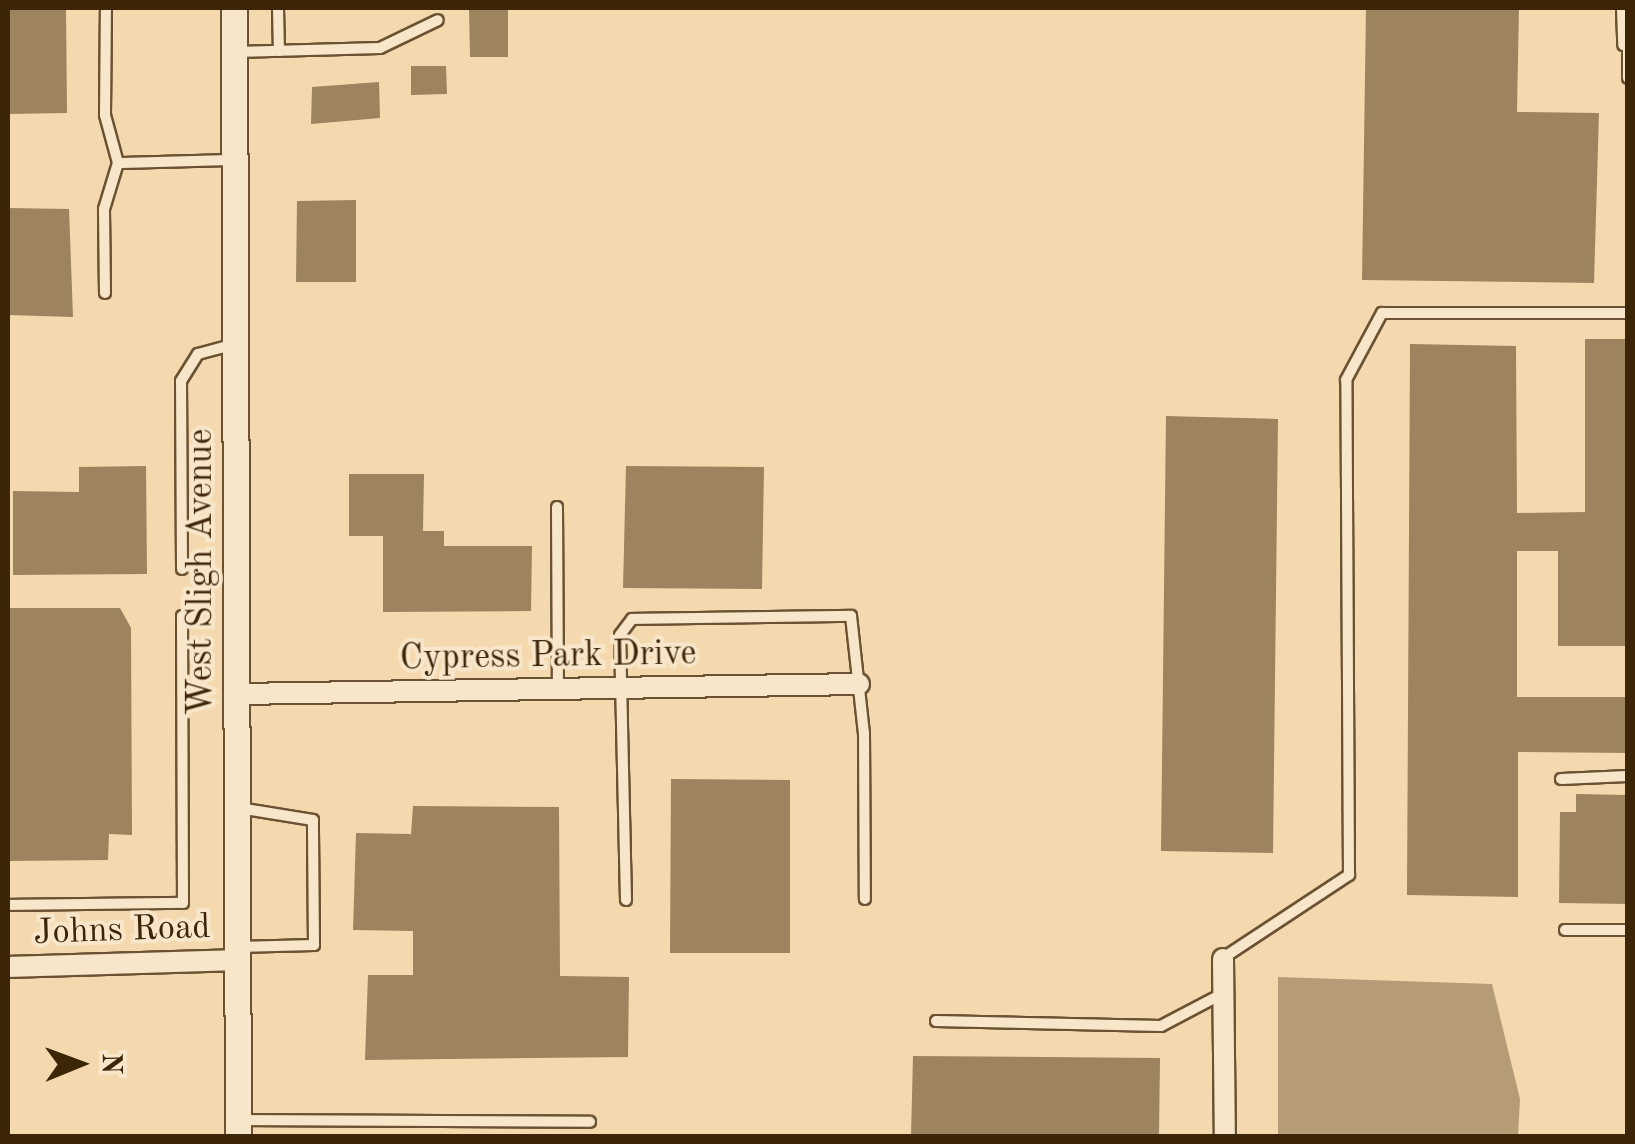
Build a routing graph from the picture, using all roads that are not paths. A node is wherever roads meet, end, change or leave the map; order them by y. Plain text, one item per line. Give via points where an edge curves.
1 (234, 8) edge
2 (278, 8) edge
3 (1622, 8) edge
4 (106, 10) dead end
5 (438, 20) dead end
6 (1625, 45) edge
7 (278, 51) junction
8 (234, 52) junction
9 (1628, 78) edge
10 (234, 160) junction
11 (118, 163) junction
12 (105, 293) dead end
13 (1628, 313) edge
14 (236, 344) junction
15 (557, 507) dead end
16 (182, 569) dead end
17 (182, 616) dead end
18 (859, 684) junction
19 (624, 688) junction
20 (558, 689) junction
21 (238, 694) junction
22 (1628, 776) edge
23 (1561, 779) dead end
24 (238, 808) junction
25 (864, 899) dead end
26 (626, 900) dead end
27 (8, 906) edge
28 (1565, 930) dead end
29 (1628, 930) edge
30 (238, 954) junction
31 (1222, 959) joint
32 (8, 967) edge
33 (1223, 994) junction
34 (936, 1021) dead end
35 (590, 1122) dead end
36 (238, 1128) edge
37 (1226, 1136) edge

1 - 8 street, West Sligh Avenue
2 - 7 lane
3 - 6 lane
4 - 11 lane via 105,114
5 - 7 lane via 380,48
6 - 9 lane
7 - 8 lane
8 - 10 street, West Sligh Avenue
10 - 11 lane
10 - 14 street, West Sligh Avenue
11 - 12 lane via 104,209
13 - 31 lane via 1382,312 1346,380 1349,875
14 - 16 lane via 198,354 181,381
14 - 21 street, West Sligh Avenue
15 - 20 lane
17 - 27 lane via 183,903
18 - 19 street, Cypress Park Drive
18 - 19 lane via 851,616 632,619 620,635
18 - 25 lane
19 - 20 street, Cypress Park Drive
19 - 26 lane
20 - 21 street, Cypress Park Drive
21 - 24 street, West Sligh Avenue
22 - 23 lane
24 - 30 street, West Sligh Avenue
24 - 30 lane via 314,820 314,944
28 - 29 lane
30 - 32 street, Johns Road
30 - 36 street, West Sligh Avenue
31 - 33 street
33 - 34 lane via 1161,1026
33 - 37 street
35 - 36 lane

